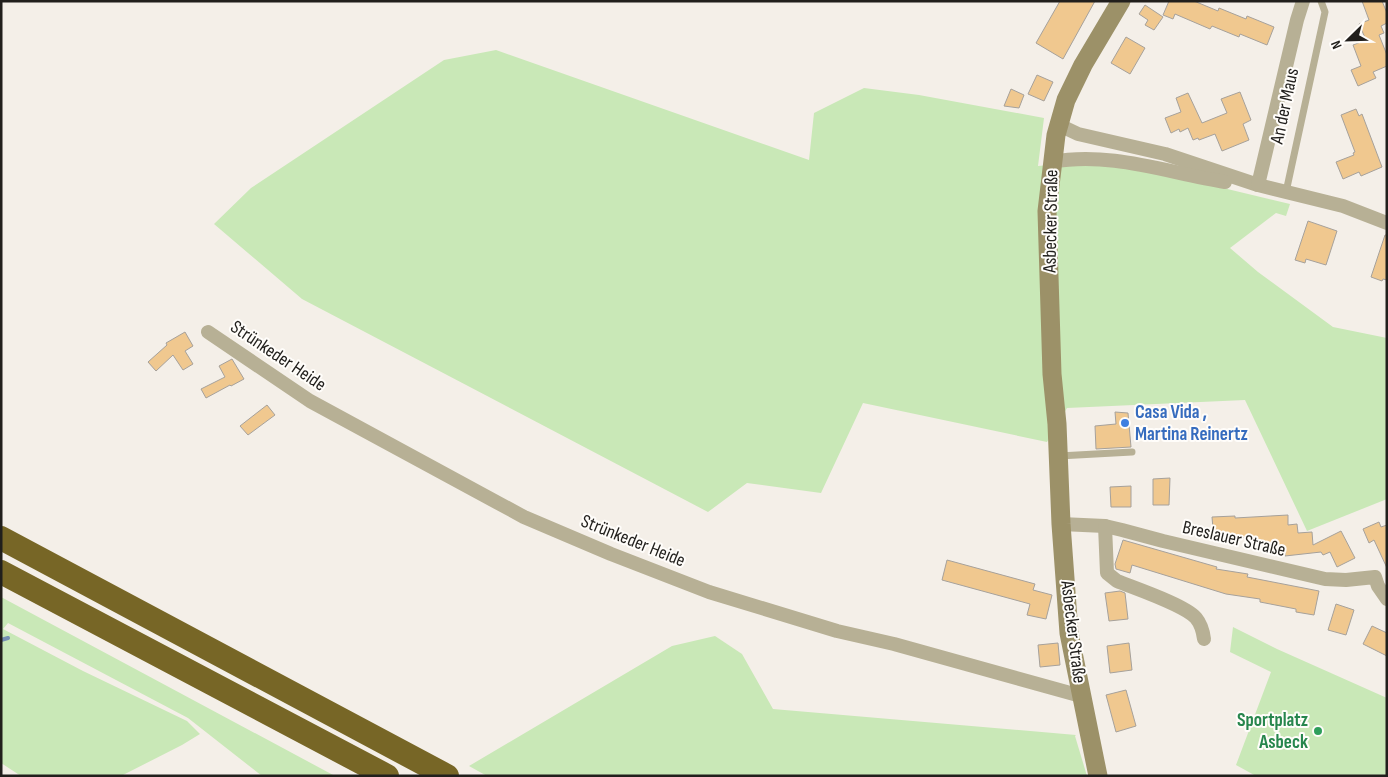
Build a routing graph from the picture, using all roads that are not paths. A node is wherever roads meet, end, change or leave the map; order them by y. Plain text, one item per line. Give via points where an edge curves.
1 (1121, 1) edge
2 (1303, 1) edge
3 (1321, 1) edge
4 (1059, 125) junction
5 (1052, 162) junction
6 (1258, 185) junction
7 (1286, 192) junction
8 (1387, 223) edge
9 (208, 332) dead end
10 (1132, 452) dead end
11 (1058, 456) junction
12 (1061, 524) junction
13 (1105, 526) junction
14 (1, 538) edge
15 (1, 572) edge
16 (1381, 575) edge
17 (1387, 599) edge
18 (1204, 640) dead end
19 (1081, 696) junction
20 (387, 776) edge
21 (447, 776) edge
22 (1098, 776) edge

1 - 4 main road, Asbecker Straße via 1083,65 1066,100
2 - 6 street, An der Maus
3 - 7 lane, An der Maus via 1325,12
4 - 5 main road, Asbecker Straße
4 - 6 street via 1078,134 1165,154
5 - 6 street via 1066,159 1122,162 1224,182
5 - 11 main road, Asbecker Straße via 1047,211
6 - 7 street
7 - 8 street via 1343,206
9 - 19 street, Strünkeder Heide via 310,401 524,517 610,554 708,592 837,631
10 - 11 lane
11 - 12 main road, Asbecker Straße
12 - 13 street, Breslauer Straße
12 - 19 main road, Asbecker Straße via 1069,633
13 - 16 street, Breslauer Straße via 1325,579
13 - 18 street via 1108,576 1192,614 1202,629
14 - 21 highway
15 - 20 highway
16 - 17 street, Breslauer Straße via 1378,586
19 - 22 main road, Asbecker Straße

